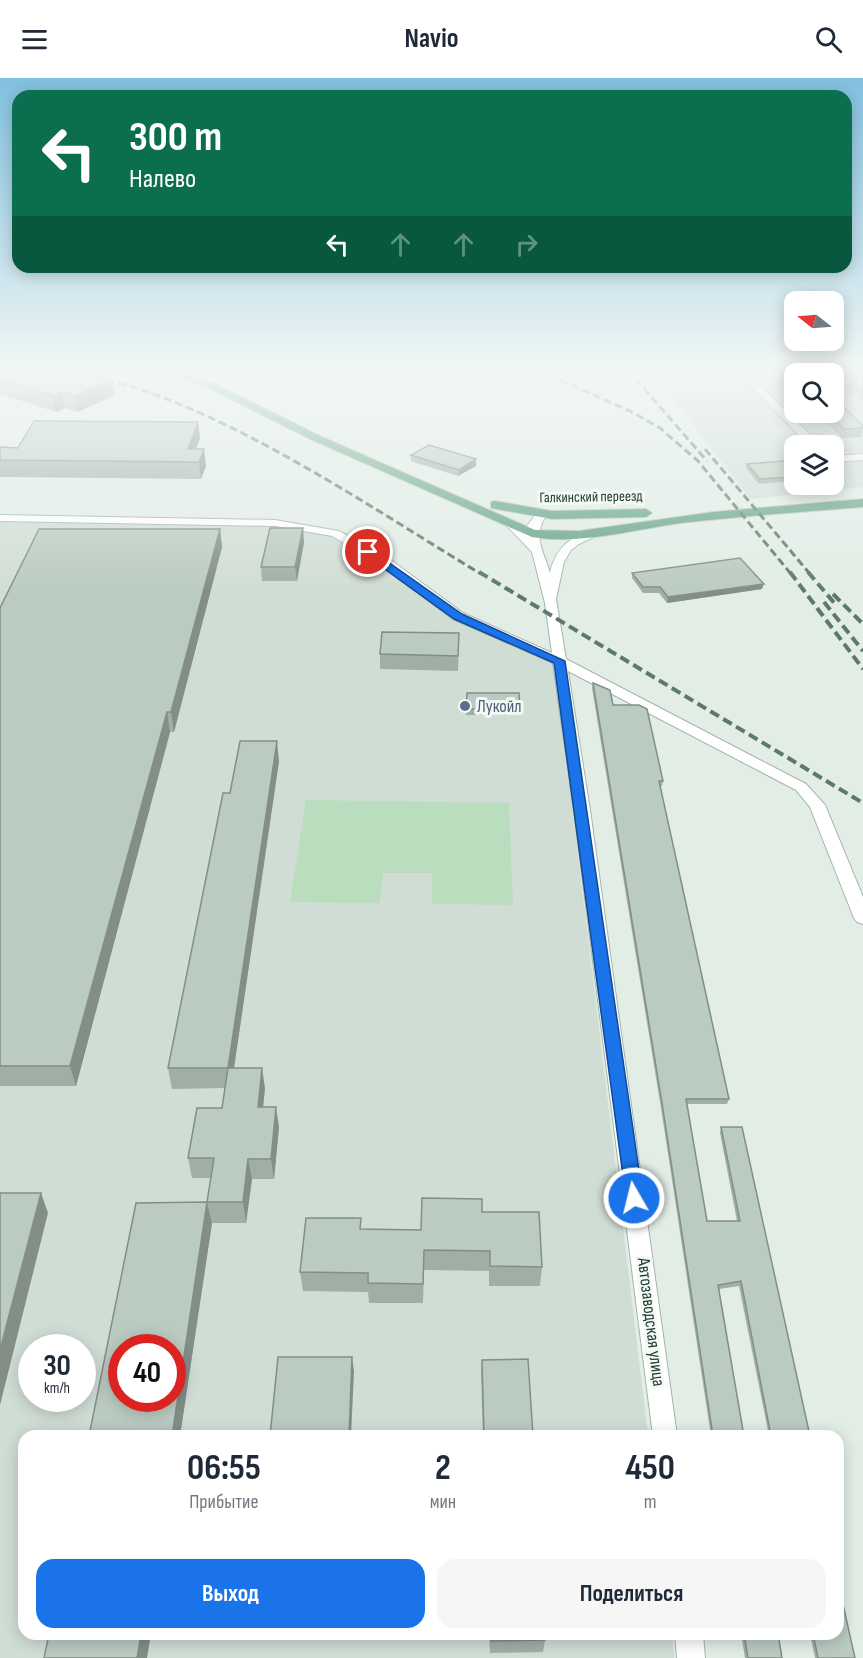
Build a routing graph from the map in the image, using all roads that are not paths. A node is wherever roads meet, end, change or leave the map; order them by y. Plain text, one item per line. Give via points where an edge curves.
1 (329, 444) edge
2 (348, 444) edge
3 (863, 457) edge
4 (844, 458) edge
5 (863, 497) edge
6 (863, 503) edge
7 (540, 516) junction
8 (0, 518) edge
9 (509, 522) joint
10 (609, 529) junction
11 (532, 539) junction
12 (551, 603) junction
13 (559, 661) junction
14 (863, 918) edge
15 (664, 1430) edge
16 (689, 1640) edge
17 (692, 1658) edge

1 - 9 main road, Галкинский переезд
2 - 7 main road, Галкинский переезд via 489,504
3 - 4 street
5 - 7 main road, Галкинский переезд via 672,512
6 - 10 main road, Галкинский переезд
7 - 11 street via 533,526
8 - 13 street via 275,523 335,533 384,561 458,616
9 - 11 street
10 - 11 main road, Галкинский переезд
10 - 12 street via 568,544 558,561
11 - 12 street
12 - 13 street, Автозаводская улица
13 - 14 street via 801,787 817,805
13 - 15 street, Автозаводская улица
16 - 17 street

